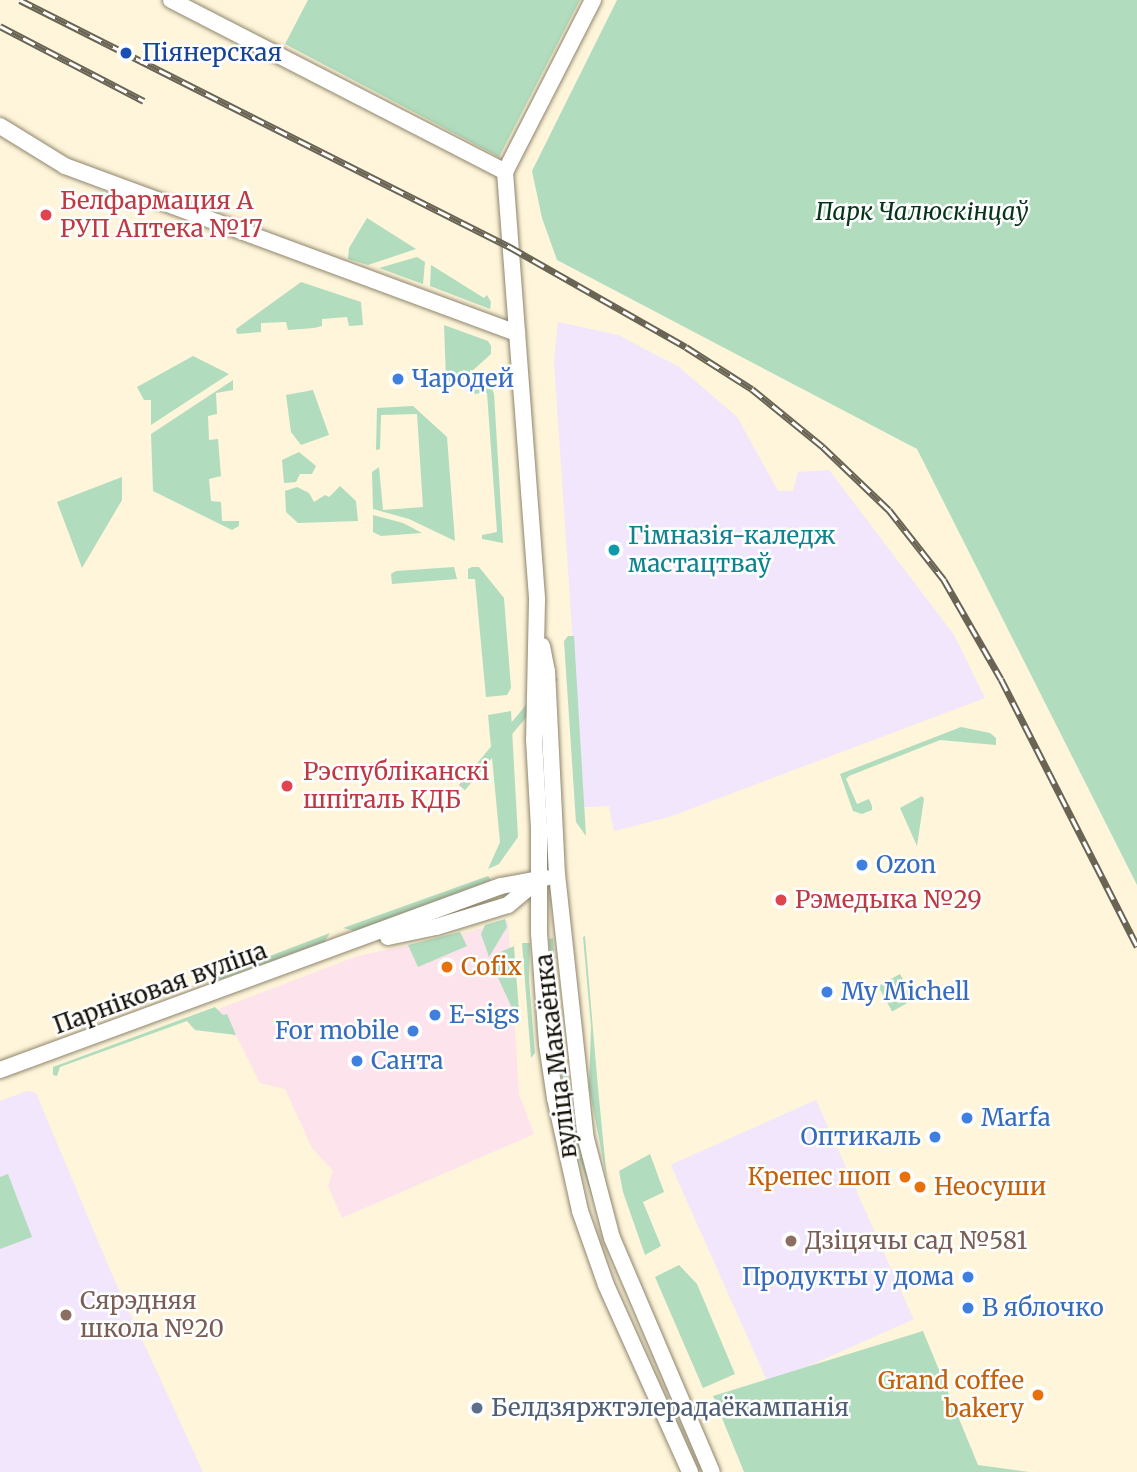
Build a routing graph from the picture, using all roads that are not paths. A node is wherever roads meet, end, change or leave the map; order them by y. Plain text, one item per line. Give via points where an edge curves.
1 (171, 0) edge
2 (593, 0) edge
3 (0, 125) edge
4 (505, 172) junction
5 (517, 333) junction
6 (536, 613) junction
7 (557, 874) junction
8 (537, 881) junction
9 (0, 1070) edge
10 (629, 1274) junction
11 (606, 1285) junction
12 (690, 1472) edge
13 (712, 1472) edge

1 - 4 street
2 - 4 street
3 - 5 street via 65,166
4 - 5 street, вуліца Макаёнка
5 - 6 street, вуліца Макаёнка
6 - 7 street, вуліца Макаёнка via 547,671
6 - 8 street, вуліца Макаёнка
7 - 8 street, Парніковая вуліца
7 - 10 street, вуліца Макаёнка via 586,1139 612,1238
8 - 9 street, Парніковая вуліца via 501,886
8 - 11 street, вуліца Макаёнка via 547,1044 555,1098 580,1210
10 - 11 street
10 - 13 street, вуліца Макаёнка
11 - 12 street, вуліца Макаёнка

